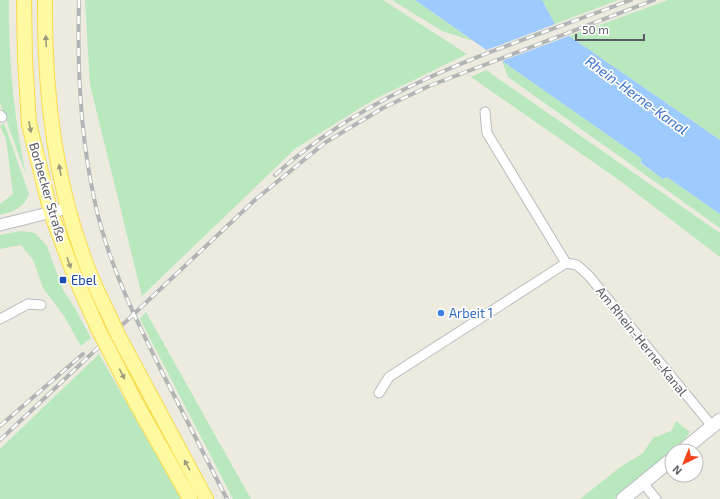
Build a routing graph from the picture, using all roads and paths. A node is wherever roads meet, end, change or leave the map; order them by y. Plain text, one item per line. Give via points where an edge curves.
1 (24, 0) edge
2 (45, 0) edge
3 (485, 112) dead end
4 (68, 208) junction
5 (51, 213) junction
6 (0, 225) edge
7 (566, 263) junction
8 (42, 305) dead end
9 (0, 319) edge
10 (379, 393) dead end
11 (716, 423) edge
12 (692, 443) edge
13 (664, 466) edge
14 (643, 483) junction
15 (190, 499) edge
16 (206, 499) edge
17 (623, 499) edge
18 (656, 499) edge

1 -> 5 main road, Borbecker Straße via 24,59 29,124
4 -> 2 main road, Borbecker Straße via 51,115
3 - 7 street via 487,133
4 - 5 street
16 -> 4 main road, Borbecker Straße, bridge via 118,335 85,262
5 - 6 street
5 -> 15 main road, Borbecker Straße, bridge via 74,277 100,333
7 - 10 street via 389,377
7 - 11 street, Am Rhein-Herne-Kanal via 577,265 589,276
8 - 9 street via 28,304
11 - 12 main road
13 - 14 main road
14 - 17 main road
14 - 18 street

